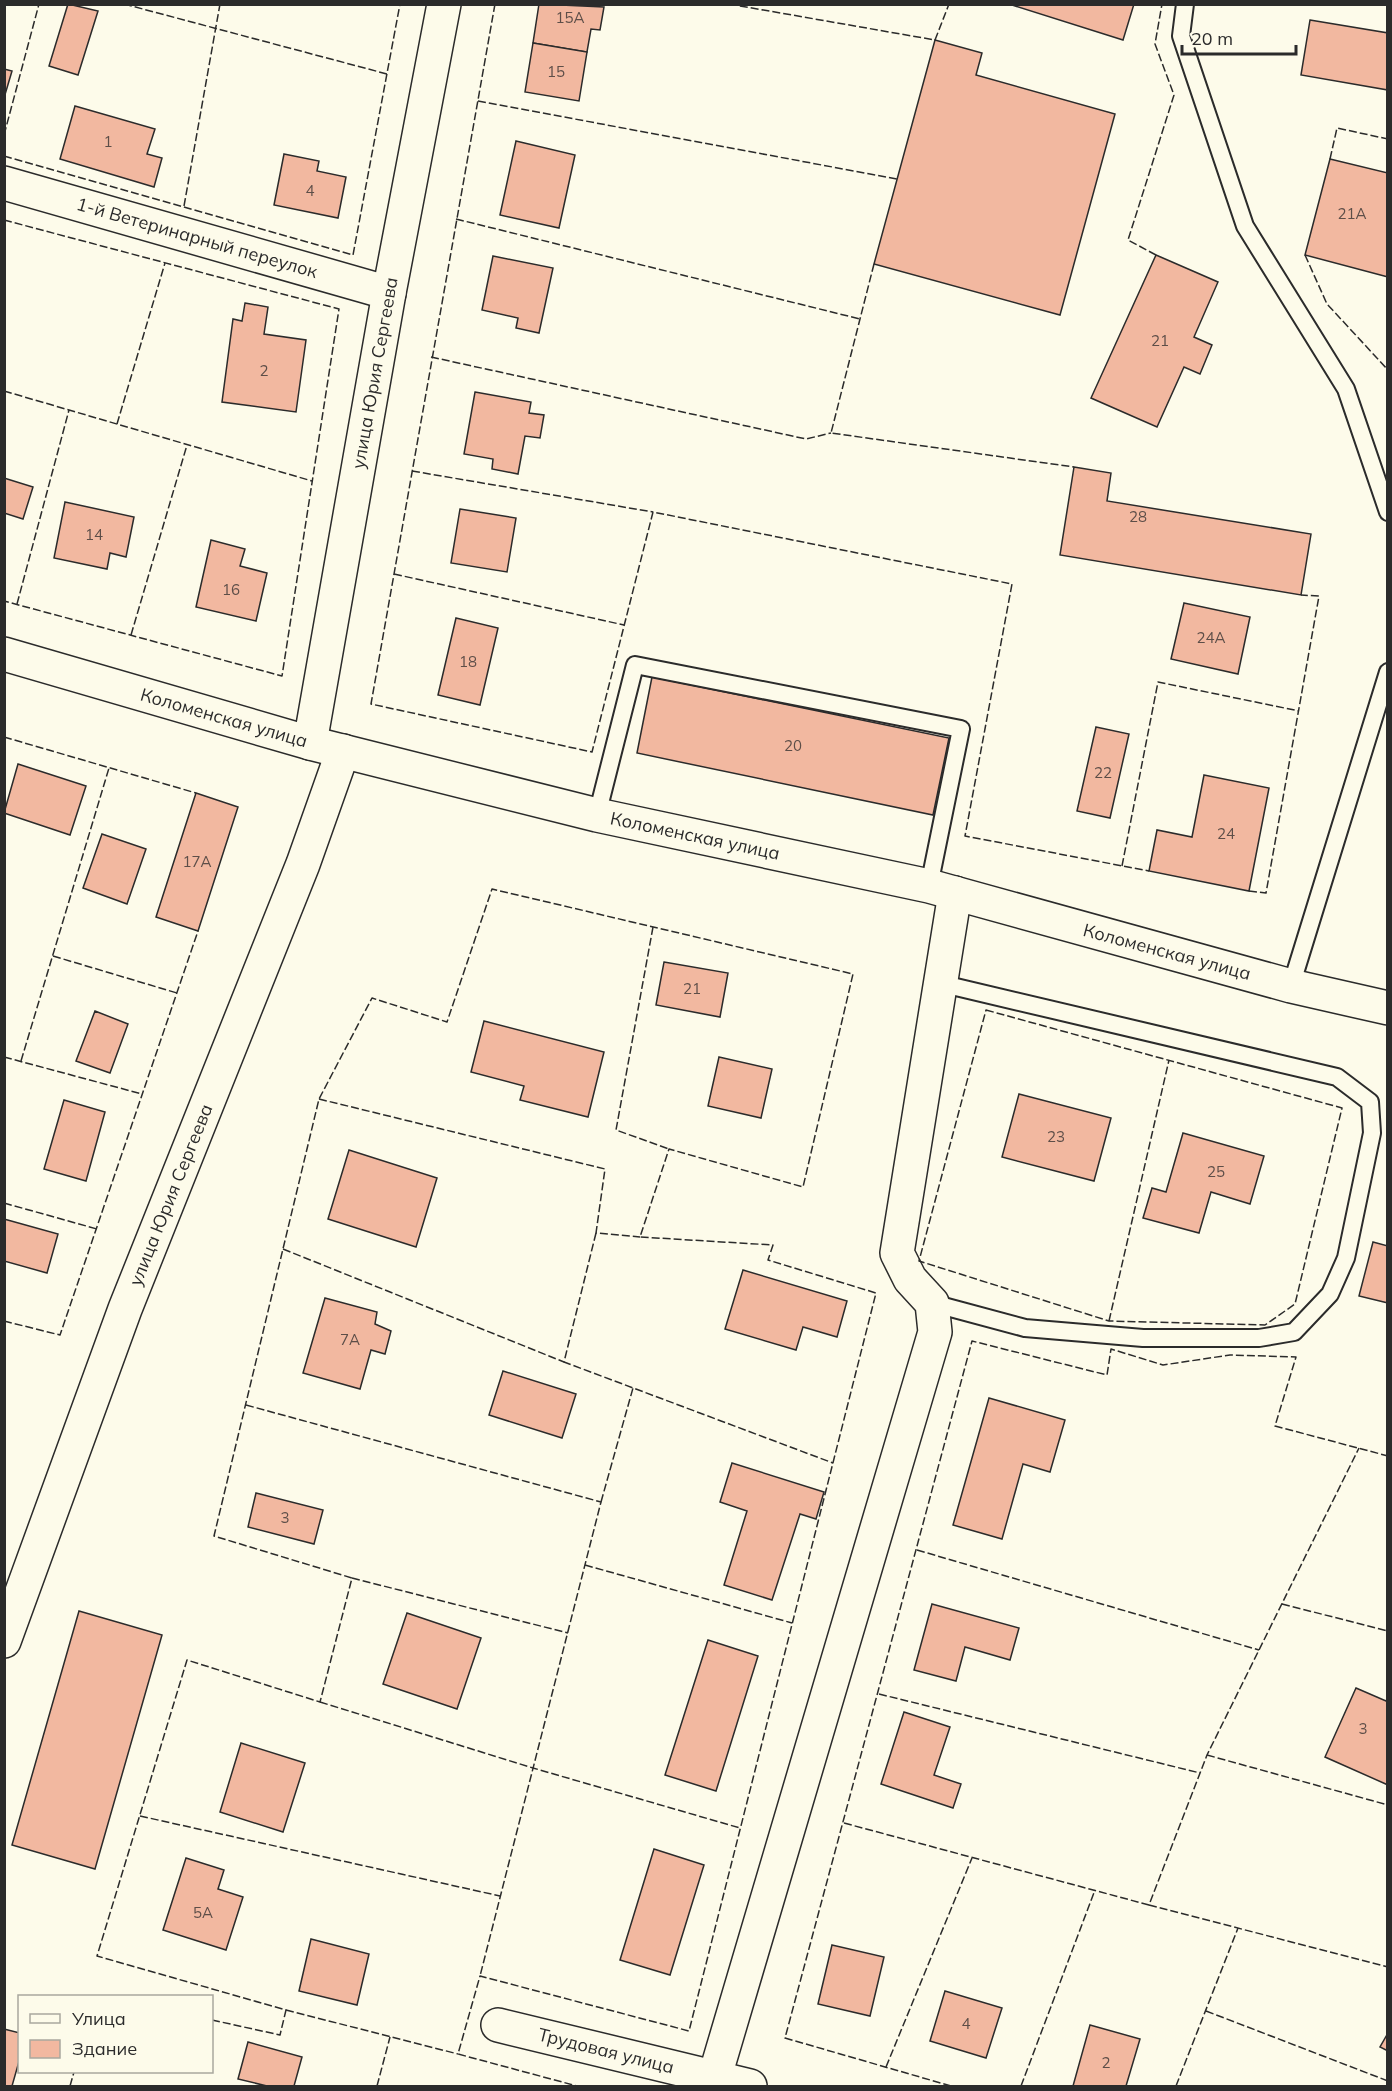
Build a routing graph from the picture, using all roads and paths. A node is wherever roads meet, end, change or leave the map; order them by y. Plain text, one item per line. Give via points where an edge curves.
1 (444, 4) edge
2 (1185, 4) edge
3 (4, 183) edge
4 (389, 293) junction
5 (1388, 512) edge
6 (4, 654) edge
7 (1388, 672) edge
8 (310, 743) junction
9 (343, 752) junction
10 (597, 815) junction
11 (942, 889) junction
12 (939, 983) junction
13 (1291, 986) junction
14 (1388, 1008) edge
15 (932, 1303) junction
16 (6, 1629) edge
17 (498, 2025) dead end
18 (713, 2082) edge
19 (750, 2086) edge

1 - 4 street, улица Юрия Сергеева
2 - 5 lane via 1181,36 1245,226 1346,389
3 - 4 street, 1-й Ветеринарный переулок
4 - 8 street, улица Юрия Сергеева
6 - 8 street, Коломенская улица
7 - 13 lane
8 - 9 street, Коломенская улица
9 - 10 street, Коломенская улица
9 - 16 street, улица Юрия Сергеева via 303,864 125,1309
10 - 11 street, Коломенская улица
10 - 11 lane via 635,665 962,729
11 - 12 street
11 - 13 street, Коломенская улица
12 - 15 street via 897,1253 910,1279
12 - 15 lane via 1337,1077 1370,1102 1372,1133 1346,1258 1330,1294 1294,1332 1259,1338 1131,1337 1025,1328
13 - 14 street, Коломенская улица
15 - 18 street via 935,1332
17 - 18 street, Трудовая улица
18 - 19 street, Трудовая улица

